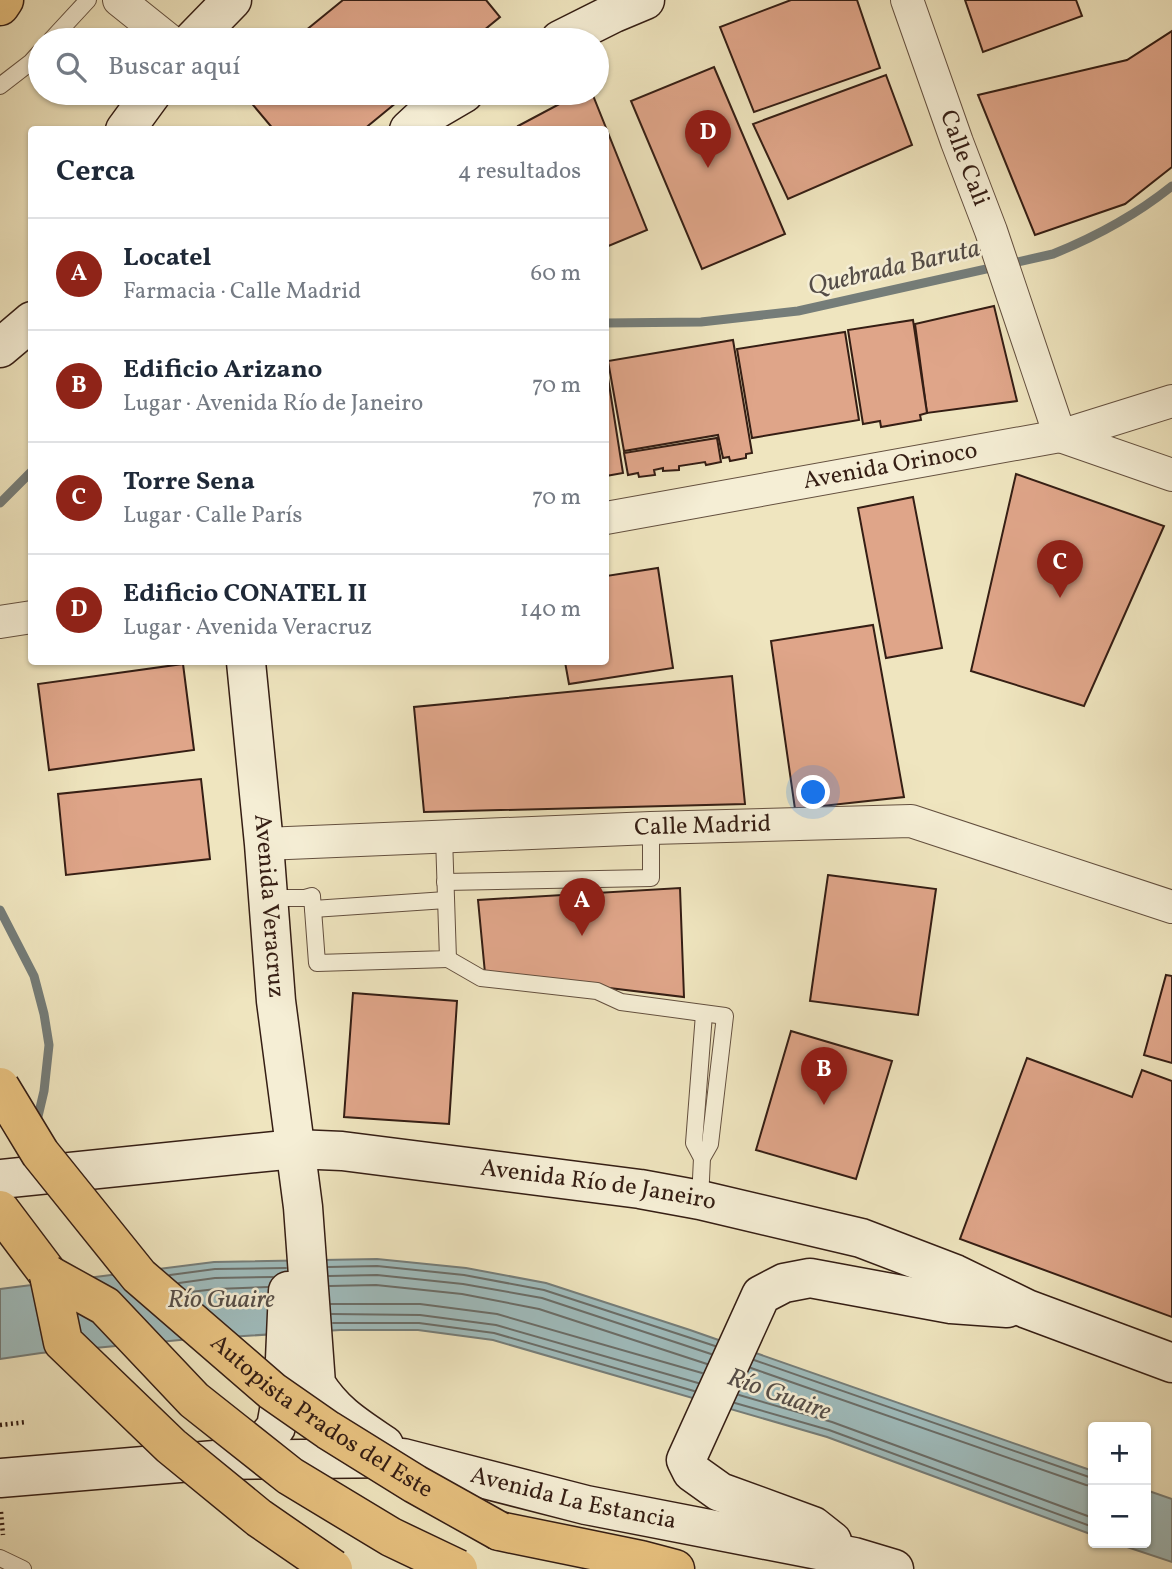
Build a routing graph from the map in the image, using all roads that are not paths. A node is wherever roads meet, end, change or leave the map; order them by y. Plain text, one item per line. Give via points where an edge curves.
1 (4, 0) edge
2 (88, 0) edge
3 (119, 0) edge
4 (232, 0) edge
5 (645, 0) edge
6 (907, 0) edge
7 (0, 6) edge
8 (62, 28) edge
9 (154, 28) edge
10 (205, 28) edge
11 (584, 28) edge
12 (28, 64) edge
13 (0, 86) edge
14 (143, 105) edge
15 (444, 105) edge
16 (128, 126) edge
17 (413, 126) edge
18 (28, 324) edge
19 (0, 348) edge
20 (1172, 401) edge
21 (1060, 436) junction
22 (1172, 475) edge
23 (609, 517) edge
24 (246, 665) edge
25 (651, 828) junction
26 (444, 837) junction
27 (264, 845) junction
28 (445, 883) junction
29 (268, 898) junction
30 (446, 900) junction
31 (1172, 907) edge
32 (313, 909) junction
33 (448, 959) junction
34 (0, 1087) edge
35 (295, 1149) junction
36 (0, 1179) edge
37 (700, 1200) junction
38 (0, 1210) edge
39 (48, 1275) junction
40 (1027, 1309) junction
41 (1172, 1363) edge
42 (300, 1383) junction
43 (403, 1458) junction
44 (215, 1460) junction
45 (0, 1478) edge
46 (499, 1531) junction
47 (0, 1558) edge
48 (853, 1558) junction
49 (23, 1569) edge
50 (333, 1569) edge
51 (458, 1569) edge
52 (566, 1569) edge
53 (675, 1569) edge
54 (894, 1569) edge

1 - 7 highway
2 - 8 lane
3 - 9 street
4 - 10 street
5 - 11 street
6 - 21 street, Calle Cali
12 - 13 lane
14 - 16 street
15 - 17 street
18 - 19 street
20 - 21 street, Avenida Orinoco
21 - 22 street
21 - 23 street, Avenida Orinoco
24 - 27 street, Avenida Veracruz
25 - 26 street, Calle Madrid
25 - 28 lane via 651,878
25 - 31 street, Calle Madrid via 911,821
26 - 27 street, Calle Madrid
26 - 28 lane
27 - 29 street, Avenida Veracruz
28 - 30 lane
29 - 32 lane via 312,896
29 - 35 street, Avenida Veracruz
30 - 32 lane
30 - 33 lane
32 - 33 lane via 317,962
33 - 37 lane via 481,978 597,991 621,1002 725,1016 710,1144 702,1158
34 - 46 highway, Autopista Prados del Este, bridge via 40,1153 139,1276 272,1391 328,1430
35 - 36 street, Avenida Río de Janeiro
35 - 37 street, Avenida Río de Janeiro via 342,1151
35 - 42 street
35 - 42 street via 303,1207
37 - 40 street, Avenida Río de Janeiro via 861,1238 955,1274
38 - 39 highway
39 - 50 highway, bridge via 63,1342 171,1446 259,1518
39 - 51 highway, bridge via 106,1306 194,1400 290,1476 391,1536
40 - 41 street, Avenida Río de Janeiro
40 - 48 street via 951,1304 810,1278 785,1283 761,1296 686,1460 692,1472 720,1492 813,1526
42 - 43 street
42 - 44 street via 262,1444
43 - 44 street, Avenida La Estancia
43 - 48 street, Avenida La Estancia via 586,1504
44 - 45 street, Avenida La Estancia
46 - 52 highway, Autopista Prados del Este
46 - 53 highway
47 - 49 lane
48 - 54 street, Avenida La Estancia

